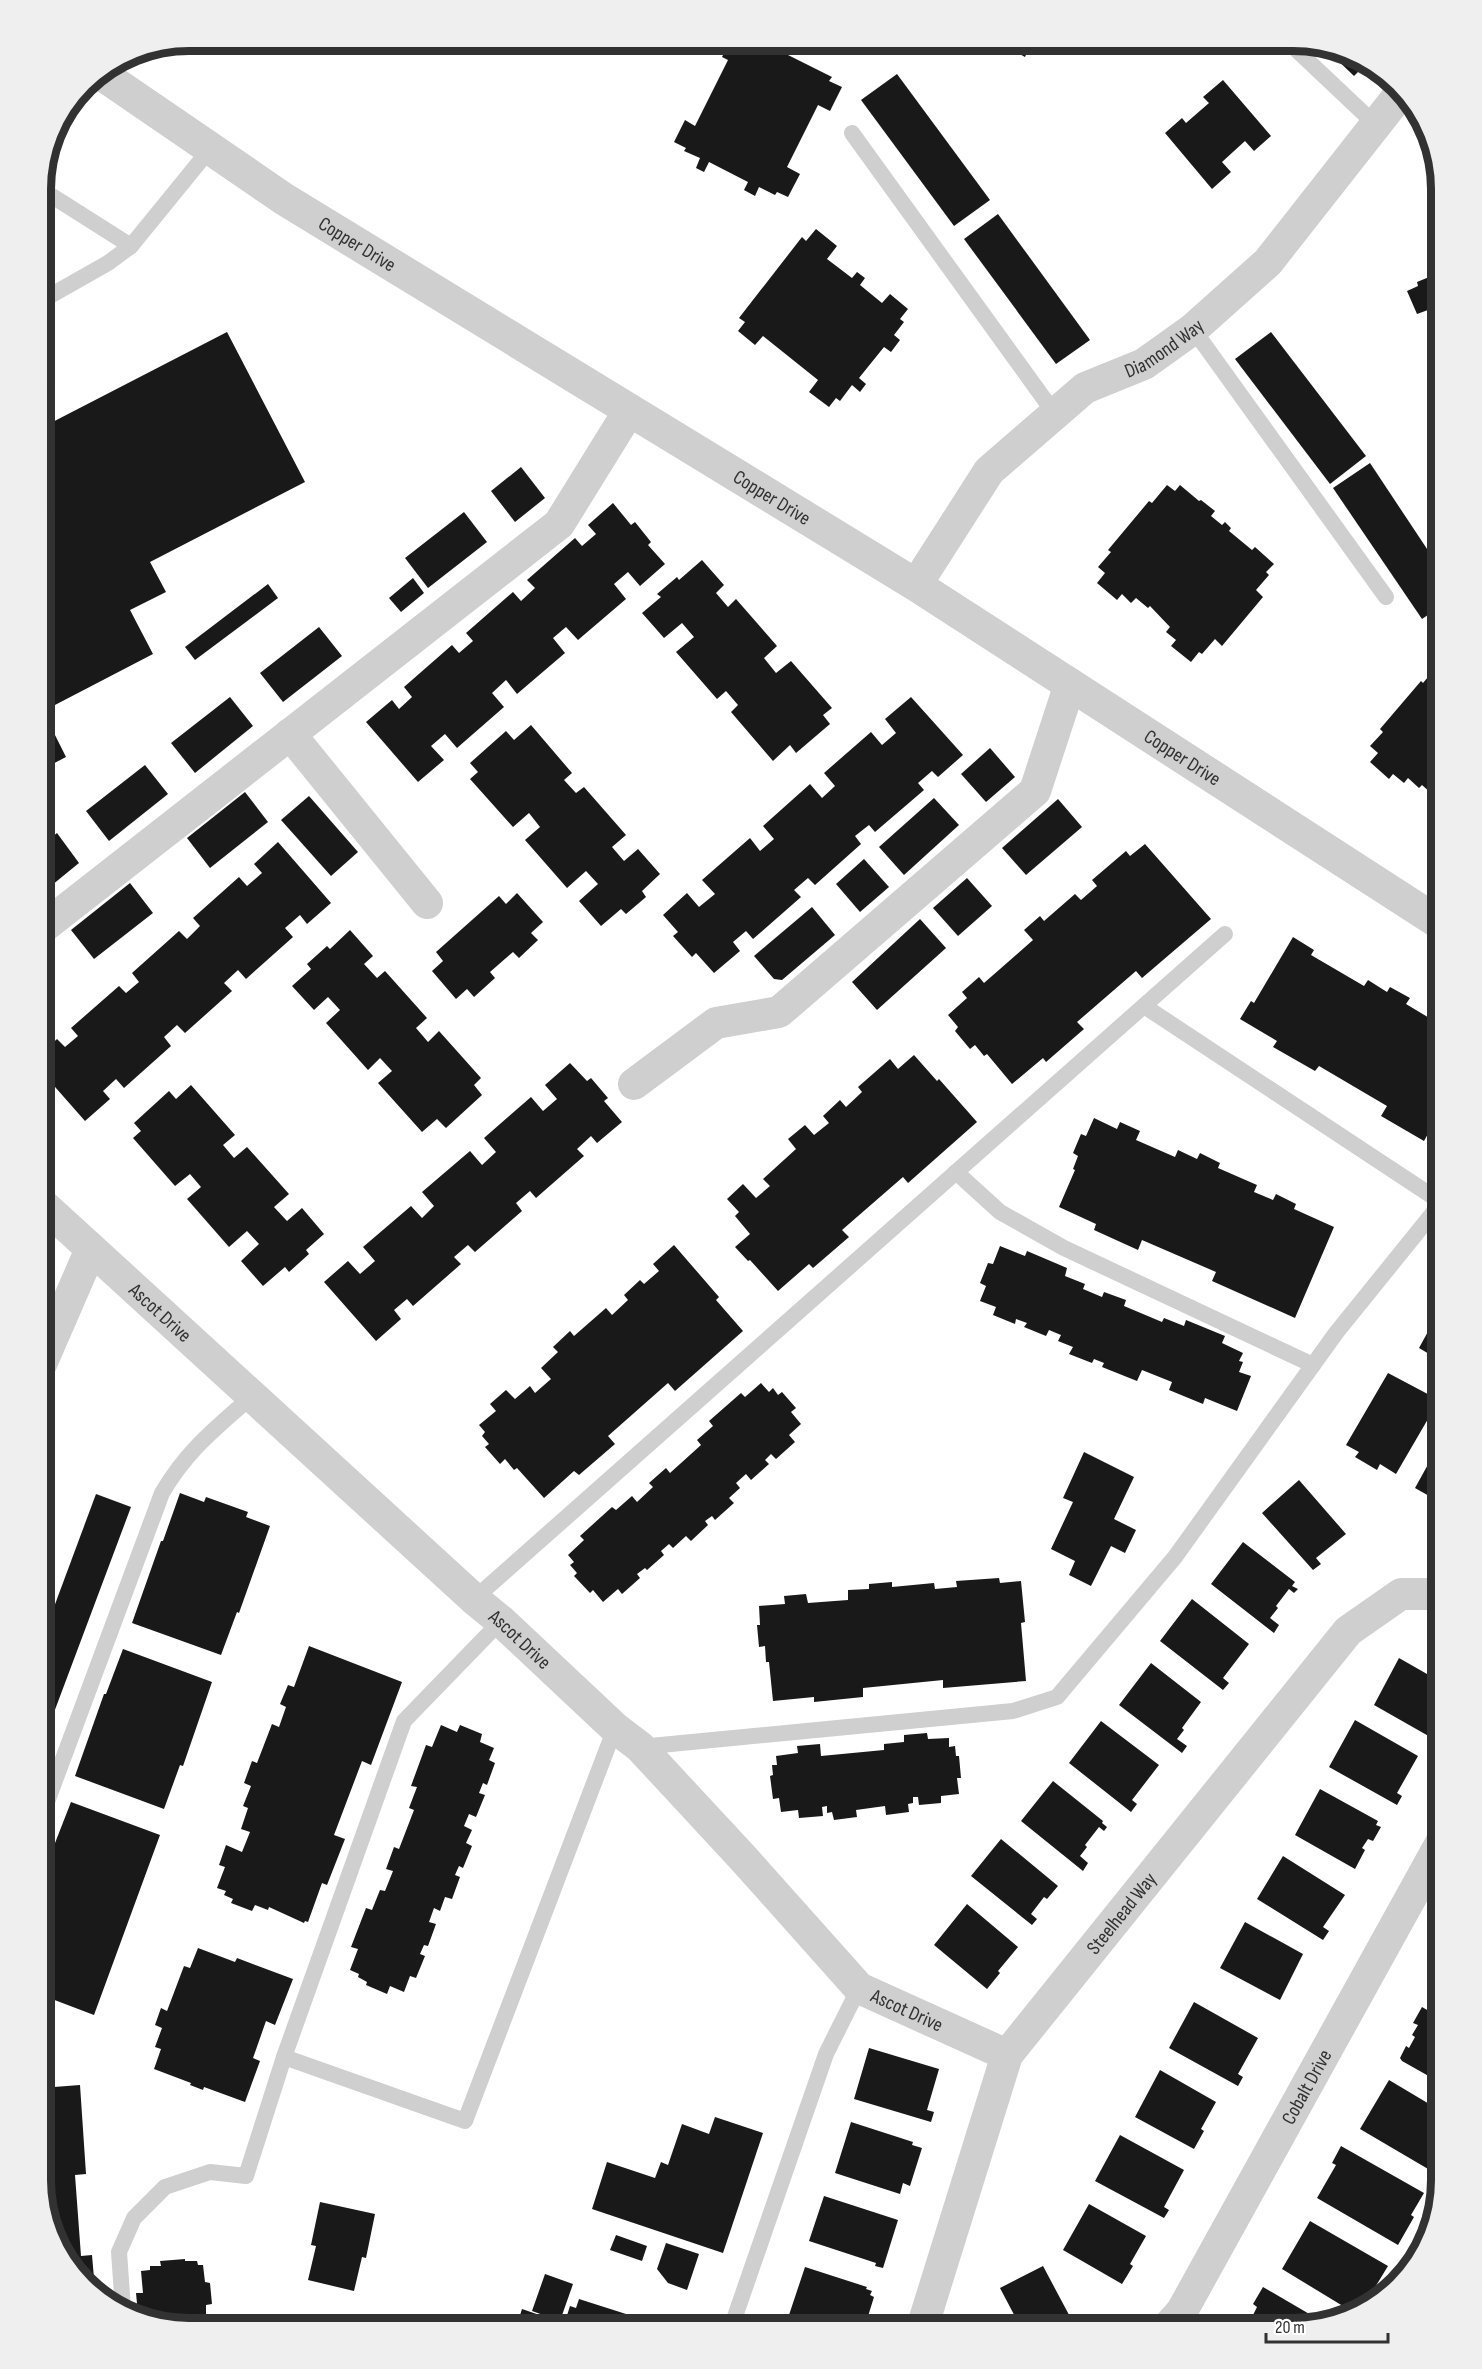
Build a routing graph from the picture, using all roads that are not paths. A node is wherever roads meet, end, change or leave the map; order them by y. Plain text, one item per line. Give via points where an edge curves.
1 (1298, 51) edge
2 (107, 78) edge
3 (1397, 98) edge
4 (1376, 124) junction
5 (852, 133) dead end
6 (210, 149) junction
7 (51, 195) edge
8 (131, 246) junction
9 (51, 295) edge
10 (1193, 328) junction
11 (629, 411) junction
12 (1055, 414) junction
13 (916, 585) junction
14 (1386, 597) dead end
15 (1070, 684) junction
16 (290, 734) junction
17 (428, 903) dead end
18 (1431, 917) edge
19 (51, 921) edge
20 (1225, 934) dead end
21 (1144, 1006) junction
22 (634, 1084) dead end
23 (956, 1172) junction
24 (1431, 1196) edge
25 (51, 1212) edge
26 (1431, 1216) edge
27 (91, 1249) junction
28 (51, 1341) edge
29 (1313, 1365) junction
30 (252, 1396) junction
31 (1431, 1594) edge
32 (474, 1599) junction
33 (501, 1621) junction
34 (615, 1728) junction
35 (640, 1747) junction
36 (51, 1789) edge
37 (1431, 1863) edge
38 (859, 1988) junction
39 (1007, 2055) junction
40 (284, 2057) junction
41 (122, 2301) edge
42 (734, 2318) edge
43 (925, 2318) edge
44 (1176, 2318) edge

1 - 4 lane
2 - 6 street, Copper Drive
3 - 4 street, Diamond Way
4 - 10 street, Diamond Way via 1268,262
5 - 12 lane
6 - 8 lane
6 - 11 street, Copper Drive via 284,199
7 - 8 lane
8 - 9 lane
10 - 12 street, Diamond Way via 1144,364 1086,388
10 - 14 lane
11 - 13 street, Copper Drive
11 - 16 street via 559,524
12 - 13 street, Diamond Way via 989,471
13 - 15 street, Copper Drive
15 - 18 street, Copper Drive
15 - 22 street via 1035,791 779,1012 716,1023
16 - 17 street
16 - 19 street
20 - 21 lane
21 - 23 lane
21 - 24 lane
23 - 29 lane via 1000,1212 1064,1248
23 - 32 lane
25 - 27 street, Ascot Drive
26 - 29 lane
27 - 28 street
27 - 30 street, Ascot Drive
29 - 35 lane via 1175,1557 1057,1697 1013,1711
30 - 32 street, Ascot Drive
30 - 36 lane via 201,1441 162,1493
31 - 39 street, Steelhead Way via 1401,1594 1348,1631
32 - 33 street, Ascot Drive
33 - 34 street, Ascot Drive
33 - 40 lane via 404,1721
34 - 35 street, Ascot Drive
34 - 40 lane via 465,2121
35 - 38 street, Ascot Drive
37 - 44 street, Cobalt Drive
38 - 39 street, Ascot Drive
38 - 42 lane via 826,2054
39 - 43 street, Steelhead Way
40 - 41 lane via 246,2176 210,2172 165,2187 134,2218 119,2252

